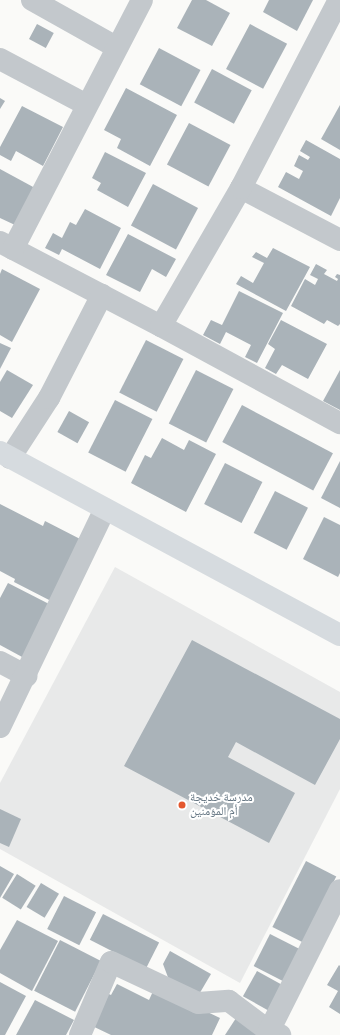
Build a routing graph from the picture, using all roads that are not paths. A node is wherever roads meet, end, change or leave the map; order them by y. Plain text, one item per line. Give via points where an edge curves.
1 (32, 0) edge
2 (142, 0) edge
3 (339, 0) edge
4 (116, 47) junction
5 (0, 59) edge
6 (87, 105) junction
7 (241, 188) junction
8 (340, 240) edge
9 (6, 245) edge
10 (102, 295) junction
11 (161, 326) junction
12 (340, 423) edge
13 (5, 455) edge
14 (106, 509) junction
15 (340, 635) edge
16 (0, 662) edge
17 (26, 676) junction
18 (0, 726) edge
19 (340, 890) edge
20 (272, 1034) edge
21 (80, 1035) edge

1 - 4 street
2 - 4 street
3 - 7 street
4 - 6 street
5 - 6 street
6 - 9 street
7 - 8 street
7 - 11 street
9 - 10 street
10 - 11 street
10 - 13 street via 49,398
11 - 12 street
13 - 14 main road
14 - 15 main road
14 - 17 street
16 - 17 street
17 - 18 street
19 - 20 street
20 - 21 street via 229,1001 198,1002 112,962

